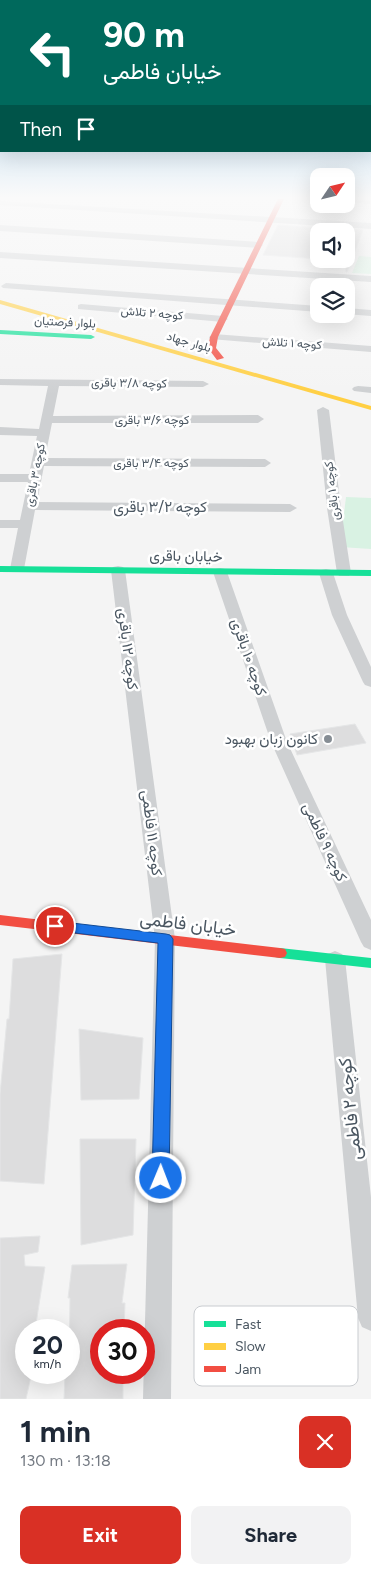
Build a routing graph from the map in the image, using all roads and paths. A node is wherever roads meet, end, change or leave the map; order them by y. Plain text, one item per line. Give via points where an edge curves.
1 (132, 264) edge
2 (249, 264) edge
3 (246, 271) junction
4 (371, 279) edge
5 (3, 290) edge
6 (0, 302) edge
7 (31, 303) junction
8 (230, 303) junction
9 (81, 307) dead end
10 (20, 308) junction
11 (310, 308) edge
12 (355, 312) edge
13 (371, 313) edge
14 (223, 318) junction
15 (0, 323) edge
16 (62, 326) junction
17 (83, 326) junction
18 (0, 332) edge
19 (71, 336) junction
20 (214, 337) junction
21 (128, 339) junction
22 (200, 342) dead end
23 (187, 343) dead end
24 (172, 344) junction
25 (371, 349) edge
26 (220, 358) junction
27 (0, 382) edge
28 (54, 382) junction
29 (203, 384) dead end
30 (358, 389) dead end
31 (371, 390) edge
32 (371, 400) edge
33 (371, 408) edge
34 (323, 410) dead end
35 (258, 419) dead end
36 (45, 426) junction
37 (0, 431) edge
38 (38, 462) junction
39 (265, 463) dead end
40 (0, 478) edge
41 (35, 478) junction
42 (30, 506) junction
43 (290, 508) dead end
44 (0, 524) edge
45 (26, 524) junction
46 (0, 569) edge
47 (18, 569) junction
48 (118, 570) junction
49 (220, 572) junction
50 (326, 573) junction
51 (344, 573) junction
52 (371, 573) edge
53 (371, 682) edge
54 (138, 727) joint
55 (279, 742) joint
56 (0, 920) edge
57 (166, 939) junction
58 (371, 942) edge
59 (335, 959) junction
60 (371, 963) edge
61 (371, 1318) edge
62 (157, 1399) edge

1 - 3 street
2 - 3 street
3 - 4 street
3 - 8 street
5 - 7 street, بلوار جهاد
5 - 8 street
6 - 10 street, بلوار جهاد
7 - 10 street
7 - 24 street, بلوار جهاد
8 - 11 street
8 - 14 street
9 - 14 street, کوچه ۲ تلاش
10 - 17 street, بلوار جهاد
12 - 13 street
14 - 20 street
15 - 16 street, بلوار فرصتیان
16 - 17 street, بلوار فرصتیان
16 - 19 street via 79,331
17 - 21 street, بلوار جهاد
18 - 19 street, بلوار فرصتیان
19 - 21 street, بلوار فرصتیان
20 - 22 street
20 - 25 street, کوچه ۱ تلاش
20 - 26 street via 212,348
21 - 33 street, بلوار جهاد
23 - 24 street
24 - 26 street, بلوار جهاد
26 - 32 street, بلوار جهاد
27 - 28 street
28 - 29 street, کوچه ۳/۸ باقری
28 - 36 street, کوچه ۳ باقری
30 - 31 street
34 - 51 street, کوچه ۱ باقری
35 - 36 street, کوچه ۳/۶ باقری
36 - 37 street
36 - 38 street, کوچه ۳ باقری
38 - 39 street, کوچه ۳/۴ باقری
38 - 41 street, کوچه ۳ باقری
40 - 41 street
41 - 42 street, کوچه ۳ باقری
42 - 43 street, کوچه ۳/۲ باقری
42 - 45 street, کوچه ۳ باقری
44 - 45 street
45 - 47 street, کوچه ۳ باقری
46 - 47 street, خیابان باقری
47 - 48 street, خیابان باقری
48 - 49 street, خیابان باقری
48 - 54 street, کوچه ۱۲ باقری
49 - 50 street, خیابان باقری
49 - 55 street, کوچه ۱۰ باقری
50 - 51 street, خیابان باقری
50 - 53 street via 352,646
51 - 52 street, خیابان باقری
54 - 57 street, کوچه ۱۱ فاطمی
55 - 58 street, کوچه ۹ فاطمی
56 - 57 street, خیابان فاطمی
57 - 59 street, خیابان فاطمی
57 - 62 street, کوچه ۱۱ فاطمی
59 - 60 street, خیابان فاطمی
59 - 61 street, کوچه ۲ فاطمی

